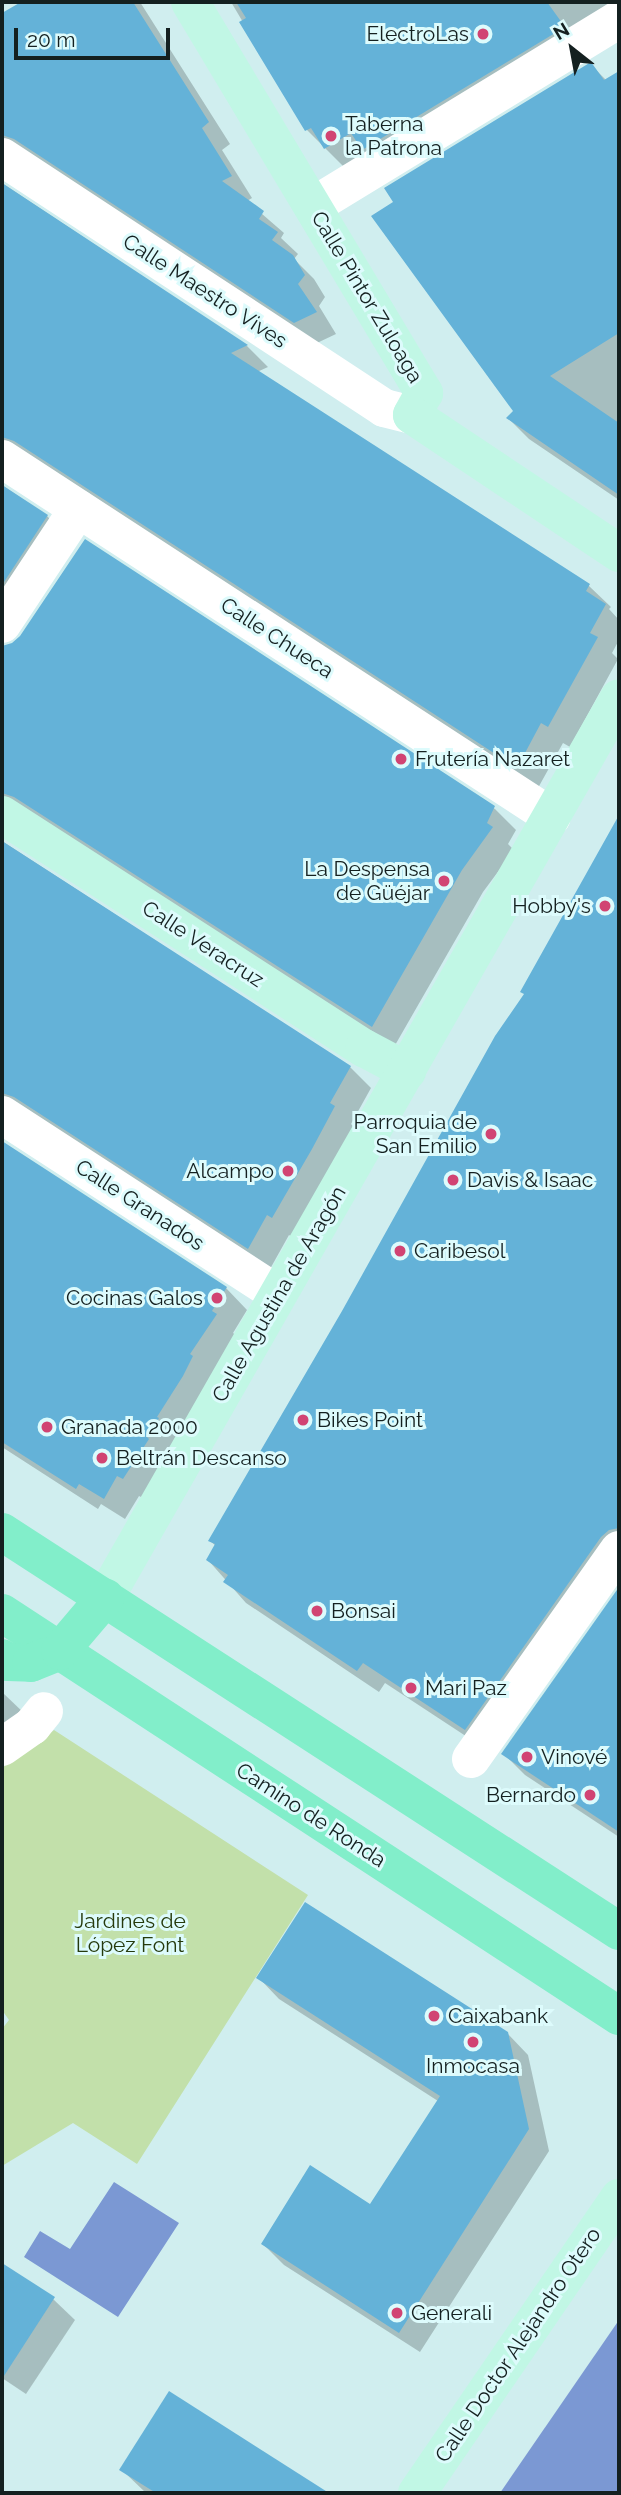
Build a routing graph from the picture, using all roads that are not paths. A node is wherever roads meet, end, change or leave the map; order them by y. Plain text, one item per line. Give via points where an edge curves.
1 (190, 2) edge
2 (619, 19) edge
3 (2, 157) edge
4 (313, 206) junction
5 (412, 415) junction
6 (2, 459) edge
7 (78, 509) junction
8 (619, 553) edge
9 (2, 624) edge
10 (619, 698) edge
11 (2, 815) edge
12 (551, 817) junction
13 (407, 1071) junction
14 (2, 1115) edge
15 (278, 1294) junction
16 (2, 1532) edge
17 (619, 1550) edge
18 (105, 1598) junction
19 (2, 1613) edge
20 (60, 1651) junction
21 (2, 1658) edge
22 (471, 1759) dead end
23 (619, 1931) edge
24 (619, 2016) edge
25 (619, 2197) edge
26 (417, 2493) edge

1 - 4 main road, Calle Pintor Zuloaga
2 - 4 street
3 - 5 street, Calle Maestro Vives via 384,408
4 - 5 main road, Calle Pintor Zuloaga via 424,393
5 - 8 main road, Calle Pintor Zuloaga
6 - 7 street, Calle Chueca
7 - 9 street
7 - 12 street, Calle Chueca
10 - 12 main road, Calle Agustina de Aragón
11 - 13 main road, Calle Veracruz
12 - 13 main road, Calle Agustina de Aragón
13 - 15 main road, Calle Agustina de Aragón
14 - 15 street, Calle Granados
15 - 18 main road, Calle Agustina de Aragón
16 - 18 main road
17 - 22 street
18 - 20 main road
18 - 23 main road
19 - 20 main road, Camino de Ronda
20 - 21 main road via 31,1663
20 - 24 main road, Camino de Ronda
25 - 26 main road, Calle Doctor Alejandro Otero

